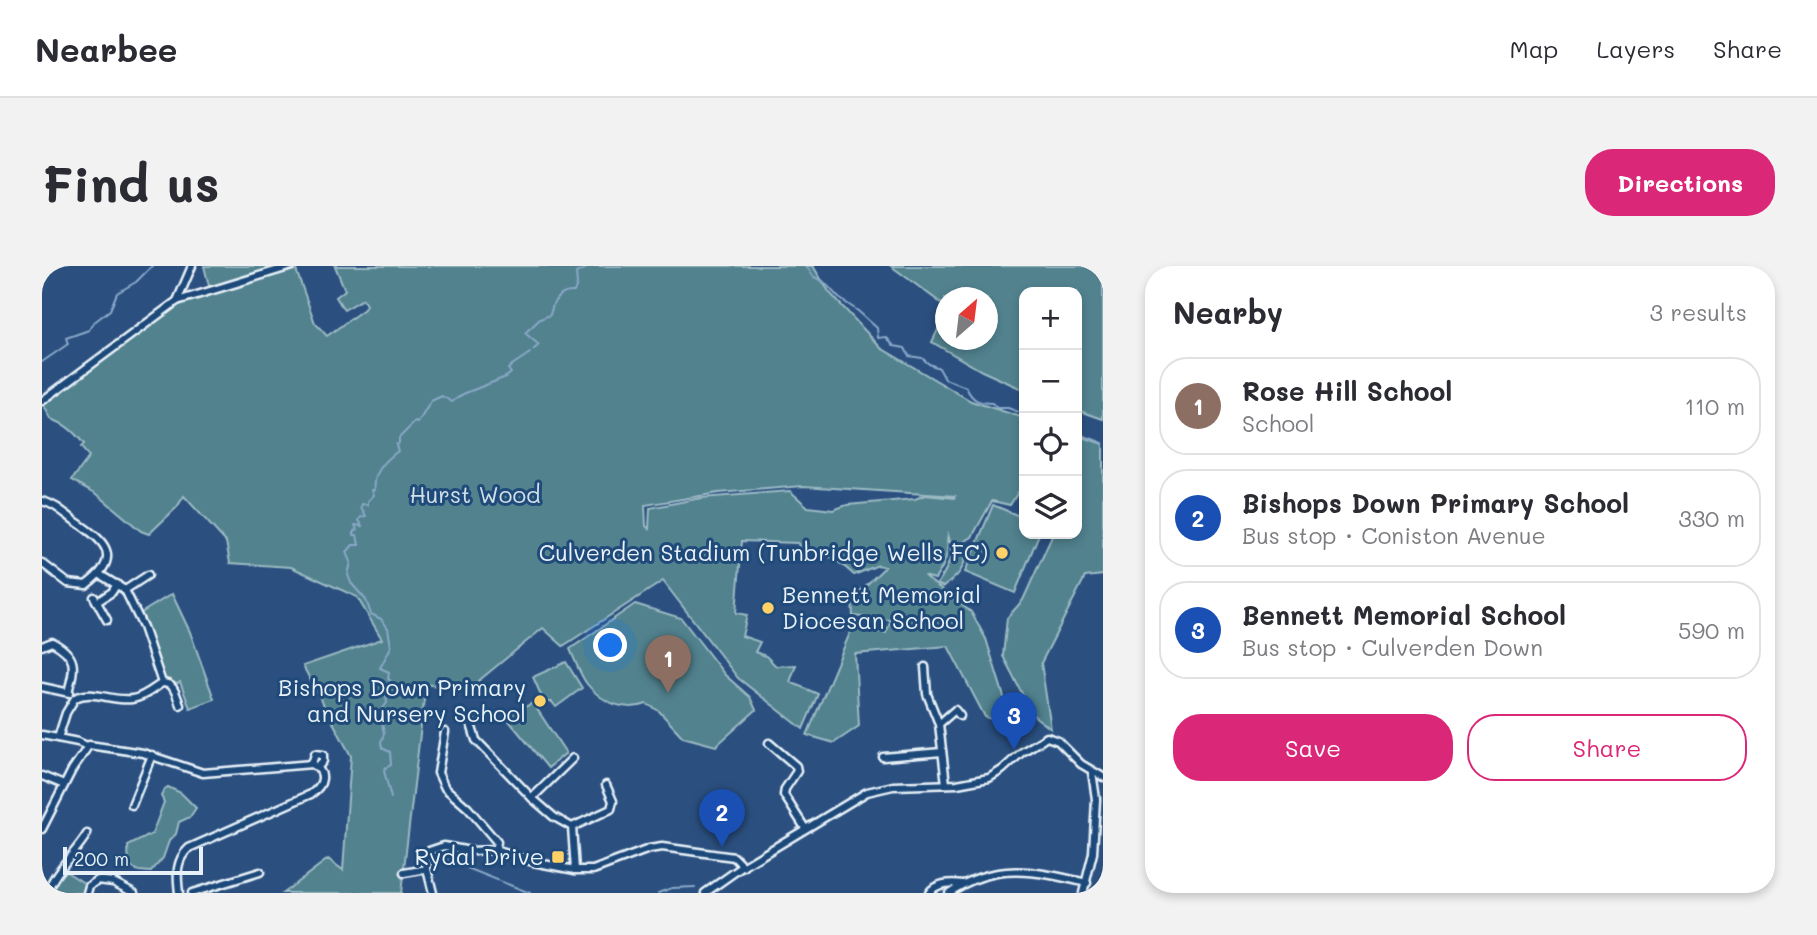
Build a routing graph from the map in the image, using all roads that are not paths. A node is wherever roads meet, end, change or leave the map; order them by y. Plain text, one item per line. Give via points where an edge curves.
1 (192, 266) edge
2 (292, 266) edge
3 (177, 301) junction
4 (42, 401) edge
5 (42, 501) edge
6 (42, 563) edge
7 (99, 574) junction
8 (148, 575) dead end
9 (117, 584) junction
10 (125, 590) junction
11 (107, 620) dead end
12 (42, 646) edge
13 (925, 667) dead end
14 (162, 683) junction
15 (42, 687) edge
16 (68, 692) junction
17 (78, 696) junction
18 (180, 705) dead end
19 (960, 716) dead end
20 (470, 721) dead end
21 (939, 724) junction
22 (445, 732) dead end
23 (42, 735) edge
24 (58, 738) junction
25 (769, 743) dead end
26 (87, 746) junction
27 (942, 752) junction
28 (152, 755) junction
29 (883, 757) dead end
30 (573, 758) dead end
31 (1092, 772) junction
32 (42, 776) edge
33 (1103, 777) edge
34 (946, 784) junction
35 (64, 785) junction
36 (606, 785) dead end
37 (532, 798) junction
38 (132, 805) dead end
39 (572, 827) junction
40 (805, 828) junction
41 (42, 829) edge
42 (87, 834) dead end
43 (495, 850) junction
44 (744, 867) junction
45 (427, 869) junction
46 (575, 870) junction
47 (260, 872) dead end
48 (404, 873) dead end
49 (1087, 883) junction
50 (963, 884) junction
51 (50, 885) junction
52 (47, 893) edge
53 (55, 893) edge
54 (88, 893) edge
55 (134, 893) edge
56 (179, 893) edge
57 (192, 893) edge
58 (433, 893) edge
59 (705, 893) edge
60 (929, 893) edge
61 (949, 893) edge
62 (1083, 893) edge

1 - 3 street
2 - 3 street
3 - 4 street
5 - 7 street via 105,544 108,559
6 - 7 street via 76,585 86,585
7 - 9 street
8 - 10 street
9 - 10 street
9 - 11 street via 96,600
10 - 14 street
12 - 16 street via 52,642 72,659 75,668
13 - 21 street via 927,694
14 - 17 street via 134,699
14 - 18 street via 173,687
15 - 16 street
16 - 17 street
17 - 24 street via 69,705
19 - 21 street via 955,710
20 - 37 street via 476,740
21 - 27 street
22 - 43 street via 438,773 445,788 497,842
23 - 24 street
24 - 26 street
25 - 40 street via 796,766 784,795
26 - 28 street
26 - 35 street
27 - 29 street
27 - 34 street
28 - 38 street
28 - 56 street via 203,773 315,765 322,772 323,782 311,794 189,848 178,862
30 - 37 street
31 - 33 street
31 - 34 street via 1058,741 1047,737 993,776
31 - 49 street via 1096,799
32 - 35 street
34 - 40 street via 874,790
35 - 41 street
36 - 39 street via 613,801 611,809
37 - 39 street
39 - 46 street
40 - 44 street
42 - 51 street
43 - 45 street via 444,846 429,851
43 - 46 street
44 - 46 street via 734,857 662,847 593,870
44 - 59 street
45 - 48 street
45 - 58 street
47 - 57 street
49 - 50 street via 1019,870
49 - 62 street
50 - 60 street via 937,886
50 - 61 street
51 - 52 street
51 - 53 street
54 - 55 street via 98,880

